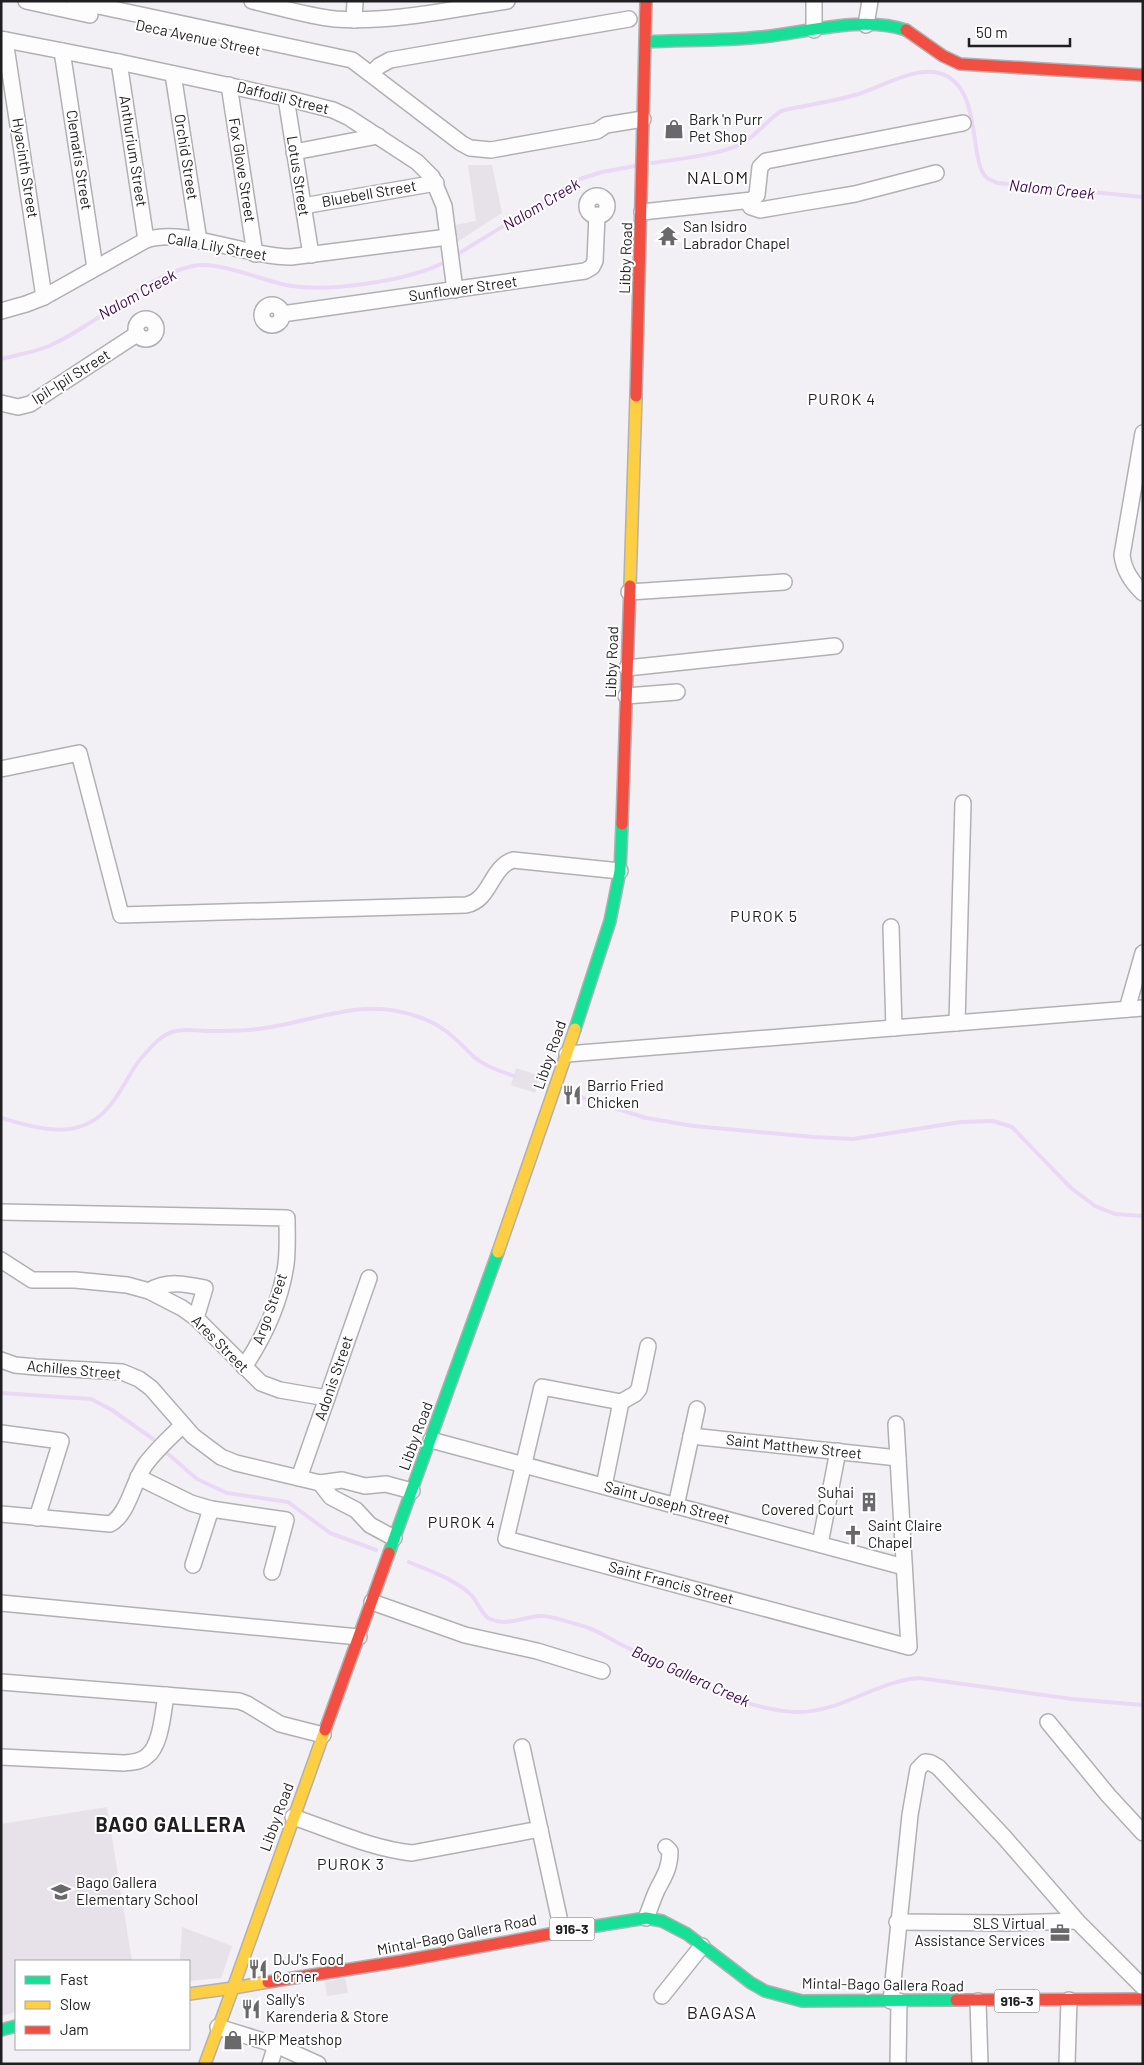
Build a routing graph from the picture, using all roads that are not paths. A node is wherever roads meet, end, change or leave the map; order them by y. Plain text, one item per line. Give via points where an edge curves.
1 (26, 1) edge
2 (75, 1) edge
3 (252, 1) edge
4 (355, 1) edge
5 (507, 1) edge
6 (646, 1) edge
7 (814, 1) edge
8 (870, 1) edge
9 (465, 4) edge
10 (299, 7) edge
11 (409, 8) edge
12 (354, 20) junction
13 (629, 20) dead end
14 (142, 21) junction
15 (866, 25) junction
16 (814, 30) junction
17 (3, 39) edge
18 (645, 42) junction
19 (62, 51) junction
20 (119, 62) junction
21 (173, 74) junction
22 (371, 74) junction
23 (1143, 75) edge
24 (229, 85) junction
25 (286, 98) junction
26 (643, 123) junction
27 (963, 123) dead end
28 (378, 136) junction
29 (294, 152) junction
30 (936, 173) dead end
31 (436, 183) junction
32 (747, 201) junction
33 (303, 206) junction
34 (642, 212) junction
35 (597, 215) dead end
36 (448, 237) junction
37 (146, 240) junction
38 (199, 241) junction
39 (255, 254) junction
40 (311, 255) junction
41 (95, 268) junction
42 (455, 290) junction
43 (44, 297) junction
44 (1, 310) edge
45 (282, 314) dead end
46 (137, 334) dead end
47 (1, 403) edge
48 (1143, 433) edge
49 (784, 582) dead end
50 (629, 592) junction
51 (1143, 593) edge
52 (835, 646) dead end
53 (627, 668) junction
54 (677, 692) dead end
55 (626, 696) junction
56 (1, 769) edge
57 (963, 803) dead end
58 (620, 871) junction
59 (892, 927) dead end
60 (1143, 953) edge
61 (1143, 1008) edge
62 (1127, 1009) junction
63 (957, 1023) junction
64 (894, 1028) junction
65 (567, 1054) junction
66 (1, 1212) edge
67 (1, 1260) edge
68 (368, 1278) dead end
69 (149, 1291) junction
70 (196, 1318) junction
71 (648, 1346) dead end
72 (1, 1360) edge
73 (244, 1367) junction
74 (327, 1398) junction
75 (621, 1402) junction
76 (697, 1409) dead end
77 (896, 1424) dead end
78 (183, 1425) junction
79 (1, 1433) edge
80 (691, 1436) junction
81 (430, 1440) junction
82 (838, 1451) junction
83 (898, 1458) junction
84 (524, 1465) junction
85 (138, 1476) junction
86 (299, 1478) junction
87 (320, 1483) junction
88 (365, 1486) junction
89 (604, 1486) junction
90 (412, 1490) junction
91 (676, 1506) junction
92 (211, 1509) junction
93 (356, 1510) junction
94 (1, 1514) edge
95 (37, 1518) junction
96 (394, 1538) junction
97 (820, 1544) junction
98 (193, 1565) dead end
99 (904, 1567) junction
100 (272, 1572) dead end
101 (372, 1602) junction
102 (1, 1603) edge
103 (359, 1638) junction
104 (602, 1671) dead end
105 (1, 1682) edge
106 (166, 1695) junction
107 (1048, 1722) dead end
108 (323, 1735) junction
109 (522, 1747) dead end
110 (1, 1757) edge
111 (294, 1817) junction
112 (540, 1829) junction
113 (1143, 1833) edge
114 (666, 1847) dead end
115 (646, 1918) junction
116 (1077, 1921) junction
117 (897, 1922) junction
118 (562, 1931) junction
119 (702, 1946) junction
120 (1143, 1987) edge
121 (233, 1988) junction
122 (190, 1994) edge
123 (662, 1996) dead end
124 (1069, 2000) junction
125 (1143, 2000) edge
126 (895, 2001) junction
127 (978, 2001) junction
128 (15, 2026) edge
129 (218, 2027) junction
130 (1, 2030) edge
131 (276, 2046) junction
132 (204, 2064) edge
133 (270, 2064) edge
134 (318, 2064) edge
135 (898, 2064) edge
136 (980, 2064) edge
137 (1067, 2064) edge

1 - 14 street, Deca Avenue Street
2 - 14 street, Deca Avenue Street
3 - 10 street
4 - 12 street
5 - 9 street
6 - 18 main road, Libby Road
7 - 16 street
8 - 15 street
9 - 11 street
10 - 12 street via 333,18
11 - 12 street
13 - 22 street via 390,60
14 - 22 street, Deca Avenue Street
15 - 16 main road
15 - 23 main road via 910,32 960,64
16 - 18 main road via 762,37
17 - 19 street, Daffodil Street
17 - 43 street, Hyacinth Street
18 - 26 main road, Libby Road
19 - 20 street, Daffodil Street
19 - 41 street, Clematis Street
20 - 21 street, Daffodil Street
20 - 37 street, Anthurium Street
21 - 24 street, Daffodil Street
21 - 38 street, Orchid Street
22 - 26 street, Deca Avenue Street via 470,148 491,150 597,131 606,125
24 - 25 street, Daffodil Street
24 - 39 street, Fox Glove Street
25 - 28 street, Daffodil Street via 333,110
25 - 29 street, Lotus Street
26 - 34 main road, Libby Road
27 - 32 street via 766,161 760,167 756,197
28 - 29 street
28 - 31 street, Daffodil Street via 424,168
29 - 33 street, Lotus Street
30 - 32 street via 856,194 760,210 751,207
31 - 33 street, Bluebell Street
31 - 36 street, Daffodil Street via 444,206
32 - 34 street
33 - 40 street, Lotus Street
34 - 50 main road, Libby Road
35 - 42 street, Sunflower Street via 595,261 589,270
36 - 40 street, Calla Lily Street
36 - 42 street, Daffodil Street
37 - 38 street, Calla Lily Street via 167,236
37 - 41 street, Calla Lily Street
38 - 39 street, Calla Lily Street
39 - 40 street, Calla Lily Street via 273,257
41 - 43 street, Calla Lily Street
42 - 45 street, Sunflower Street
43 - 44 street, Calla Lily Street
46 - 47 street, Ipil-Ipil Street via 30,404 18,407
48 - 51 street via 1122,555 1130,578
49 - 50 street
50 - 53 main road, Libby Road
52 - 53 street
53 - 55 main road, Libby Road
54 - 55 street
55 - 58 main road, Libby Road
56 - 58 street via 79,753 121,915 466,905 480,899 499,870 513,860
57 - 63 street
58 - 65 main road, Libby Road via 610,921
59 - 64 street
60 - 62 street
61 - 62 street
62 - 63 street
63 - 64 street
64 - 65 street
65 - 81 main road, Libby Road
66 - 73 street, Argo Street via 288,1218 282,1283 269,1320
67 - 69 street, Ares Street via 32,1280 75,1280
68 - 74 street, Adonis Street
69 - 70 street, Ares Street
69 - 70 street via 170,1284 205,1288
70 - 73 street, Ares Street
71 - 75 street via 639,1388
72 - 78 street, Achilles Street via 15,1365 122,1372 151,1388
73 - 74 street, Ares Street via 270,1387
74 - 86 street, Adonis Street
75 - 84 street via 542,1387
75 - 89 street
76 - 80 street
77 - 83 street
78 - 85 street via 154,1454
78 - 86 street, Achilles Street via 222,1457 260,1470
79 - 95 street via 61,1441
80 - 82 street, Saint Matthew Street
80 - 91 street
81 - 84 street, Saint Joseph Street
81 - 90 main road, Libby Road
82 - 83 street, Saint Matthew Street
82 - 97 street
83 - 99 street
84 - 89 street, Saint Joseph Street
84 - 99 street, Saint Francis Street via 506,1539 909,1647
85 - 92 street via 173,1496
85 - 95 street via 123,1511 115,1521 103,1525
86 - 87 street, Achilles Street
87 - 88 street, Achilles Street via 342,1480
87 - 93 street via 335,1500
88 - 90 street, Achilles Street via 386,1484
88 - 93 street
89 - 91 street, Saint Joseph Street
90 - 96 main road, Libby Road
91 - 97 street, Saint Joseph Street
92 - 98 street
92 - 100 street via 286,1520
93 - 96 street via 370,1526
94 - 95 street
96 - 101 main road, Libby Road
97 - 99 street, Saint Joseph Street
101 - 103 main road, Libby Road
101 - 104 street via 464,1635 537,1651
102 - 103 street
103 - 108 main road, Libby Road
105 - 106 street
106 - 108 street via 239,1701 280,1724
106 - 110 street via 154,1749 138,1761
107 - 113 street
108 - 111 main road, Libby Road
109 - 112 street
111 - 112 street via 379,1846 412,1853
111 - 121 main road, Libby Road
112 - 118 street
114 - 115 street via 670,1852 670,1865
115 - 118 main road, Mintal-Bago Gallera Road / 916-3
115 - 119 main road, Mintal-Bago Gallera Road / 916-3 via 674,1926
116 - 117 street
116 - 117 street via 938,1767 926,1762 918,1769
116 - 120 street
117 - 126 street
118 - 121 main road, Mintal-Bago Gallera Road / 916-3
119 - 123 street
119 - 126 main road, Mintal-Bago Gallera Road / 916-3 via 751,1984 780,1996 802,2001
121 - 122 main road, Mintal-Bago Gallera Road
121 - 129 main road, Libby Road
124 - 125 main road, Mintal-Bago Gallera Road / 916-3
124 - 127 main road, Mintal-Bago Gallera Road / 916-3
124 - 137 street
126 - 127 main road, Mintal-Bago Gallera Road / 916-3
126 - 135 street
127 - 136 street
128 - 130 main road
129 - 131 street
129 - 132 main road, Libby Road
131 - 133 street
131 - 134 street

